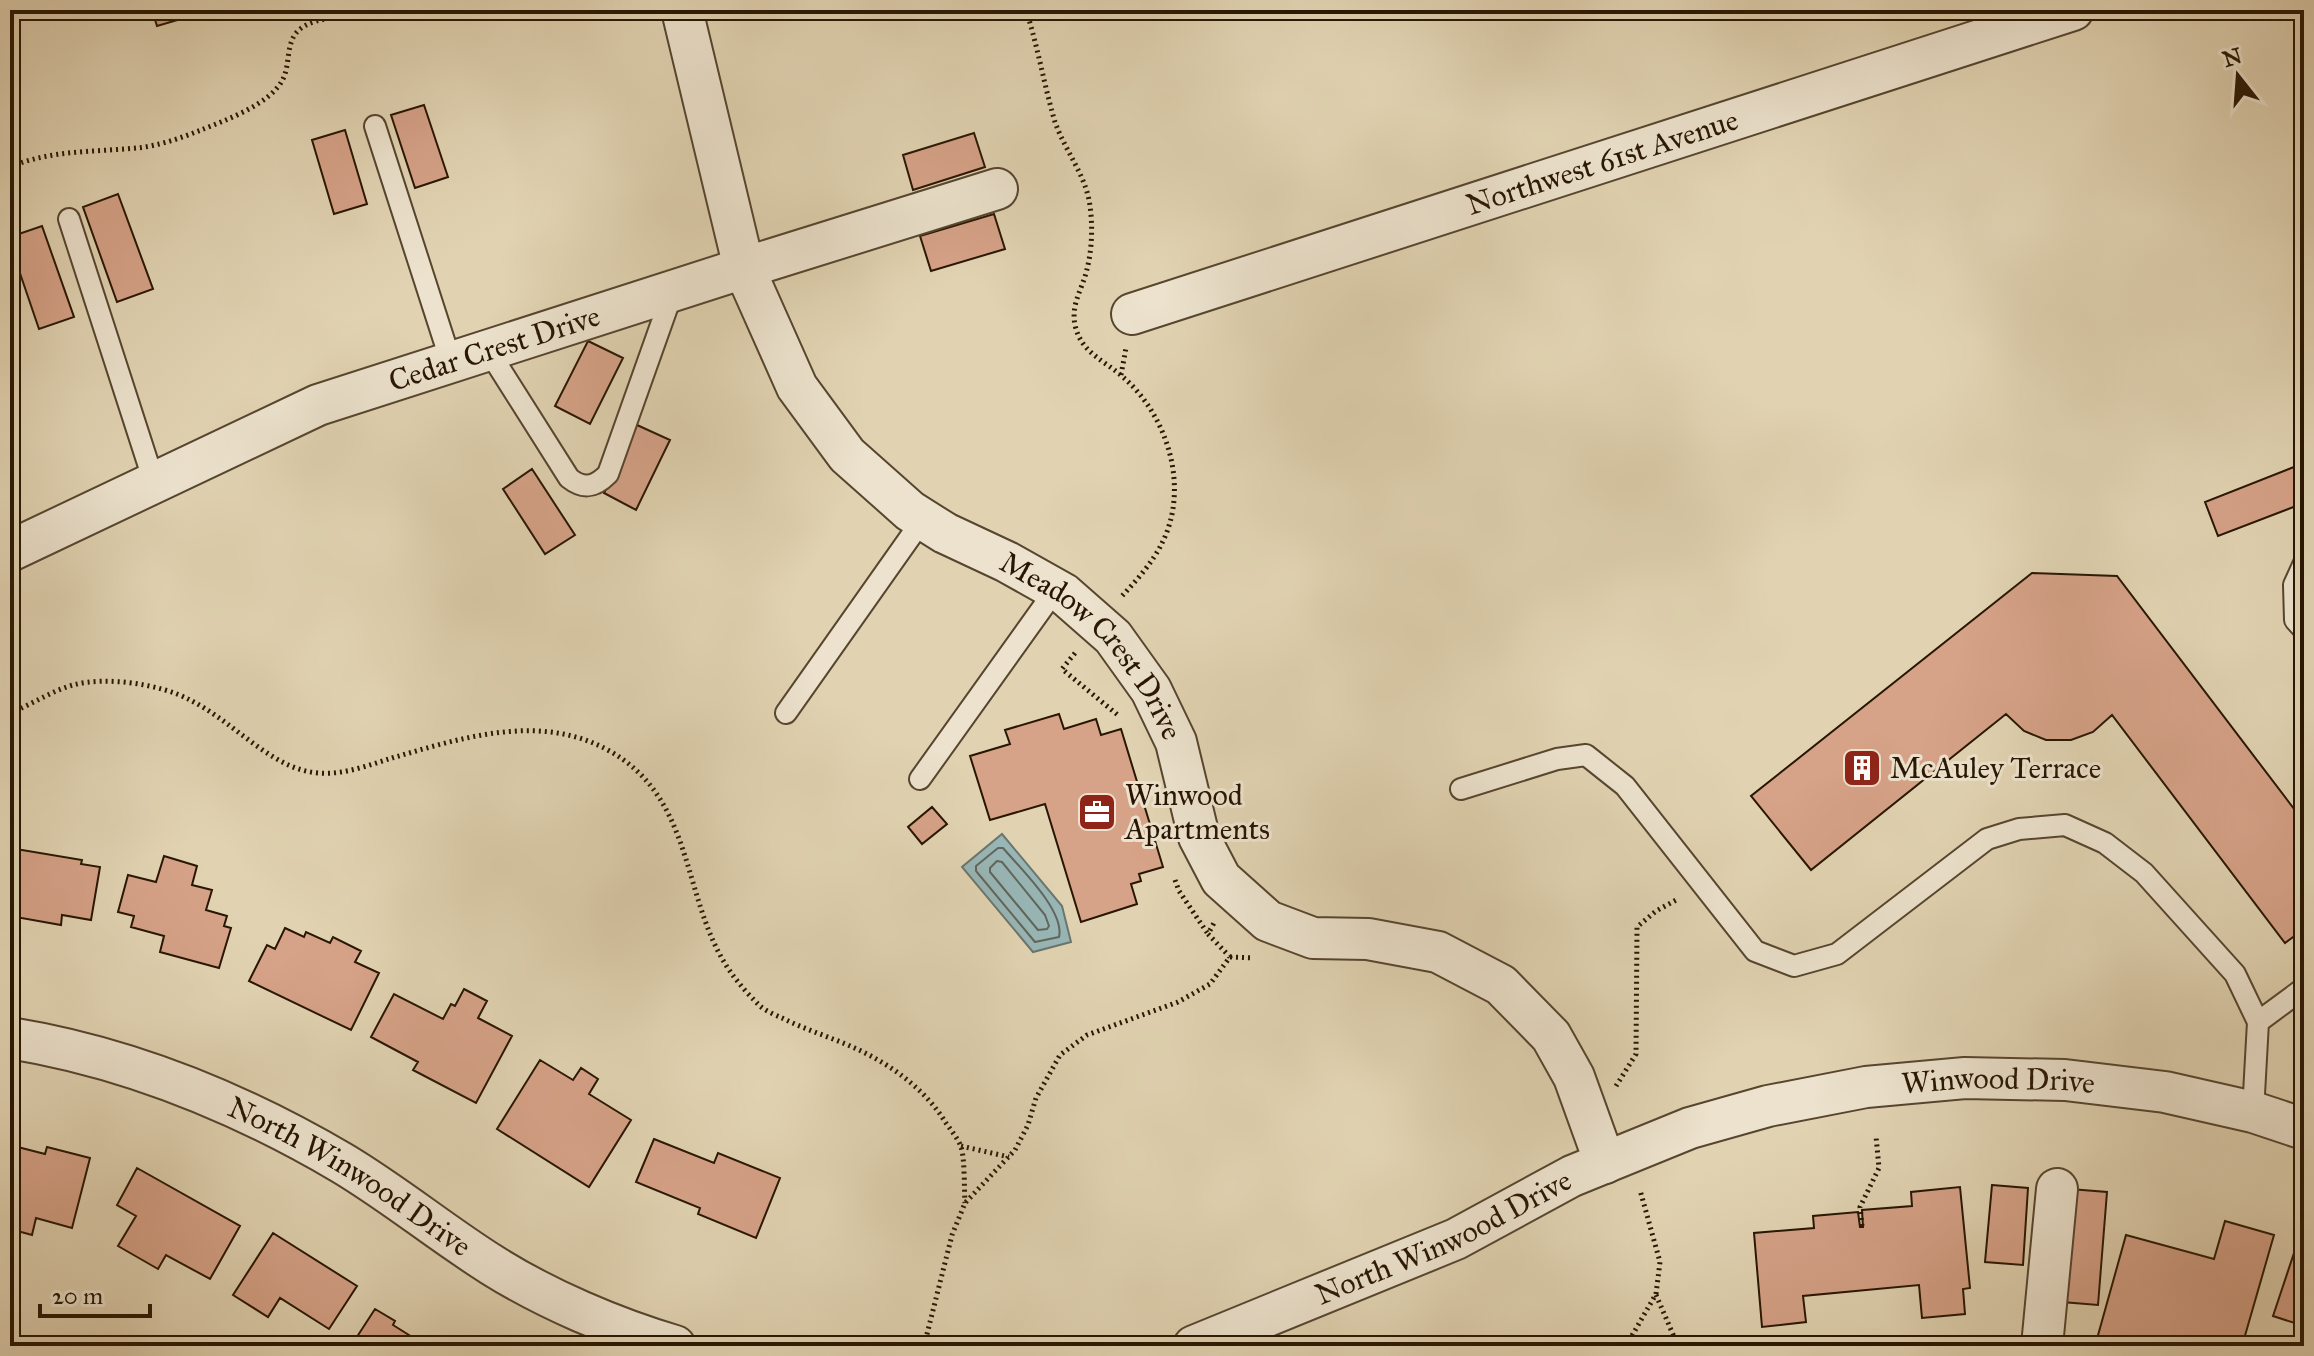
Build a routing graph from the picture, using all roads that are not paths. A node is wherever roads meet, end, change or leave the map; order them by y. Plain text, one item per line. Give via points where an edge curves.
1 (682, 10) edge
2 (2073, 10) edge
3 (375, 126) dead end
4 (997, 189) dead end
5 (69, 219) dead end
6 (744, 268) junction
7 (674, 290) junction
8 (1132, 314) dead end
9 (488, 350) junction
10 (451, 362) junction
11 (154, 482) junction
12 (923, 519) junction
13 (10, 551) edge
14 (2304, 563) edge
15 (1056, 589) junction
16 (2304, 630) edge
17 (786, 713) dead end
18 (920, 779) dead end
19 (1461, 789) dead end
20 (2304, 988) edge
21 (2258, 1022) junction
22 (10, 1038) edge
23 (2253, 1112) junction
24 (1690, 1128) joint
25 (2304, 1129) edge
26 (1615, 1159) junction
27 (2057, 1189) dead end
28 (675, 1346) edge
29 (1194, 1346) edge
30 (2042, 1346) edge

1 - 6 street, Meadow Crest Drive
2 - 8 street, Northwest 61st Avenue
3 - 10 lane
4 - 6 street, Cedar Crest Drive
5 - 11 lane
6 - 7 street, Cedar Crest Drive
6 - 12 street, Meadow Crest Drive via 797,387 847,455
7 - 9 street, Cedar Crest Drive
7 - 9 lane via 608,474 591,486 569,478
9 - 10 street, Cedar Crest Drive
10 - 11 street, Cedar Crest Drive via 318,405
11 - 13 street, Cedar Crest Drive
12 - 15 street, Meadow Crest Drive
12 - 17 lane
14 - 16 lane via 2294,585 2295,620
15 - 18 lane
15 - 26 street, Meadow Crest Drive via 1113,637 1151,690 1176,742 1199,837 1221,879 1268,921 1313,938 1368,939 1438,952 1501,985 1551,1036
19 - 21 lane via 1586,755 1625,786 1755,951 1794,966 1837,954 1987,839 2019,829 2065,825 2105,843 2144,873 2235,974
20 - 21 lane
21 - 23 lane
22 - 28 street, North Winwood Drive via 102,1059 189,1087 267,1121 345,1165 495,1267 572,1307
23 - 24 street, Winwood Drive via 2165,1092 2079,1081 1965,1078 1866,1087
23 - 25 street, Winwood Drive
24 - 26 street, North Winwood Drive
26 - 29 street, North Winwood Drive via 1572,1176 1456,1239
27 - 30 street

